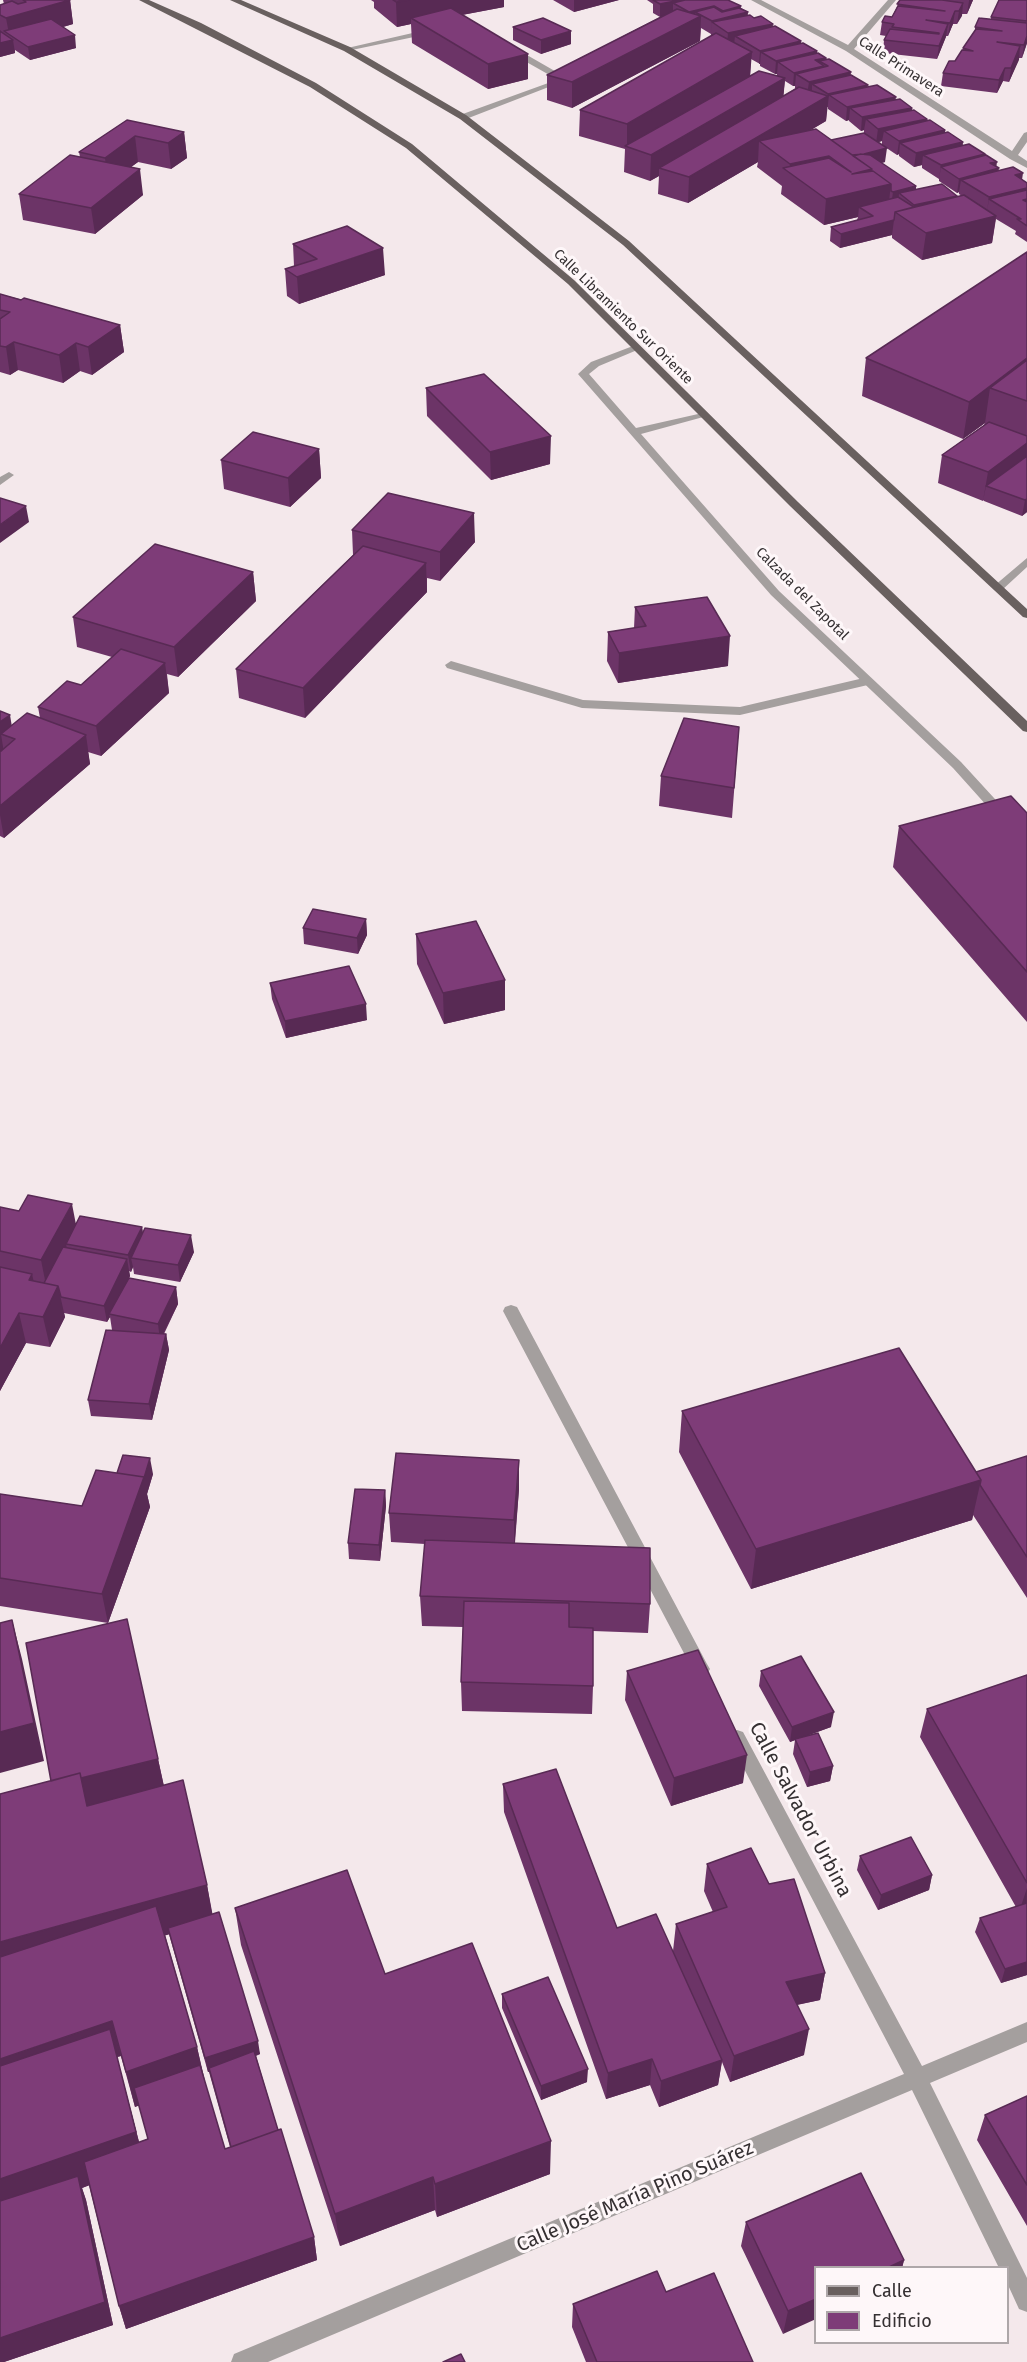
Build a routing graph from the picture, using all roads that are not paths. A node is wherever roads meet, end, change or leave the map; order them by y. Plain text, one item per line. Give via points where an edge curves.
1 (143, 0) edge
2 (234, 0) edge
3 (754, 0) edge
4 (892, 0) edge
5 (442, 28) edge
6 (500, 43) edge
7 (347, 49) junction
8 (849, 49) junction
9 (463, 117) junction
10 (1027, 135) edge
11 (1013, 157) junction
12 (1027, 165) edge
13 (637, 348) junction
14 (703, 414) junction
15 (635, 432) junction
16 (1027, 561) edge
17 (998, 588) junction
18 (1027, 615) edge
19 (451, 665) dead end
20 (868, 681) junction
21 (1027, 728) edge
22 (1027, 842) edge
23 (512, 1311) dead end
24 (711, 1689) edge
25 (728, 1721) edge
26 (1027, 2032) edge
27 (917, 2078) junction
28 (1027, 2301) edge
29 (242, 2362) edge

1 - 13 main road, Calle Libramiento Sur Oriente via 313,85 409,146 571,282
2 - 7 main road
3 - 8 street, Calle Primavera
4 - 8 street
5 - 7 street
6 - 9 street via 557,76 555,83
7 - 9 main road
8 - 11 street, Calle Primavera
9 - 17 main road via 626,243
10 - 11 street
11 - 12 street, Calle Primavera
13 - 14 main road, Calle Libramiento Sur Oriente
13 - 15 street, Calzada del Zapotal via 595,364 583,374
14 - 15 street
14 - 21 main road, Calle Libramiento Sur Oriente
15 - 20 street, Calzada del Zapotal via 775,593
16 - 17 street
17 - 18 main road
19 - 20 street via 582,704 740,711
20 - 22 street, Calzada del Zapotal via 957,765
23 - 24 street
25 - 27 street, Calle Salvador Urbina
26 - 27 street, Calle José María Pino Suárez
27 - 28 street, Calle Salvador Urbina
27 - 29 street, Calle José María Pino Suárez

